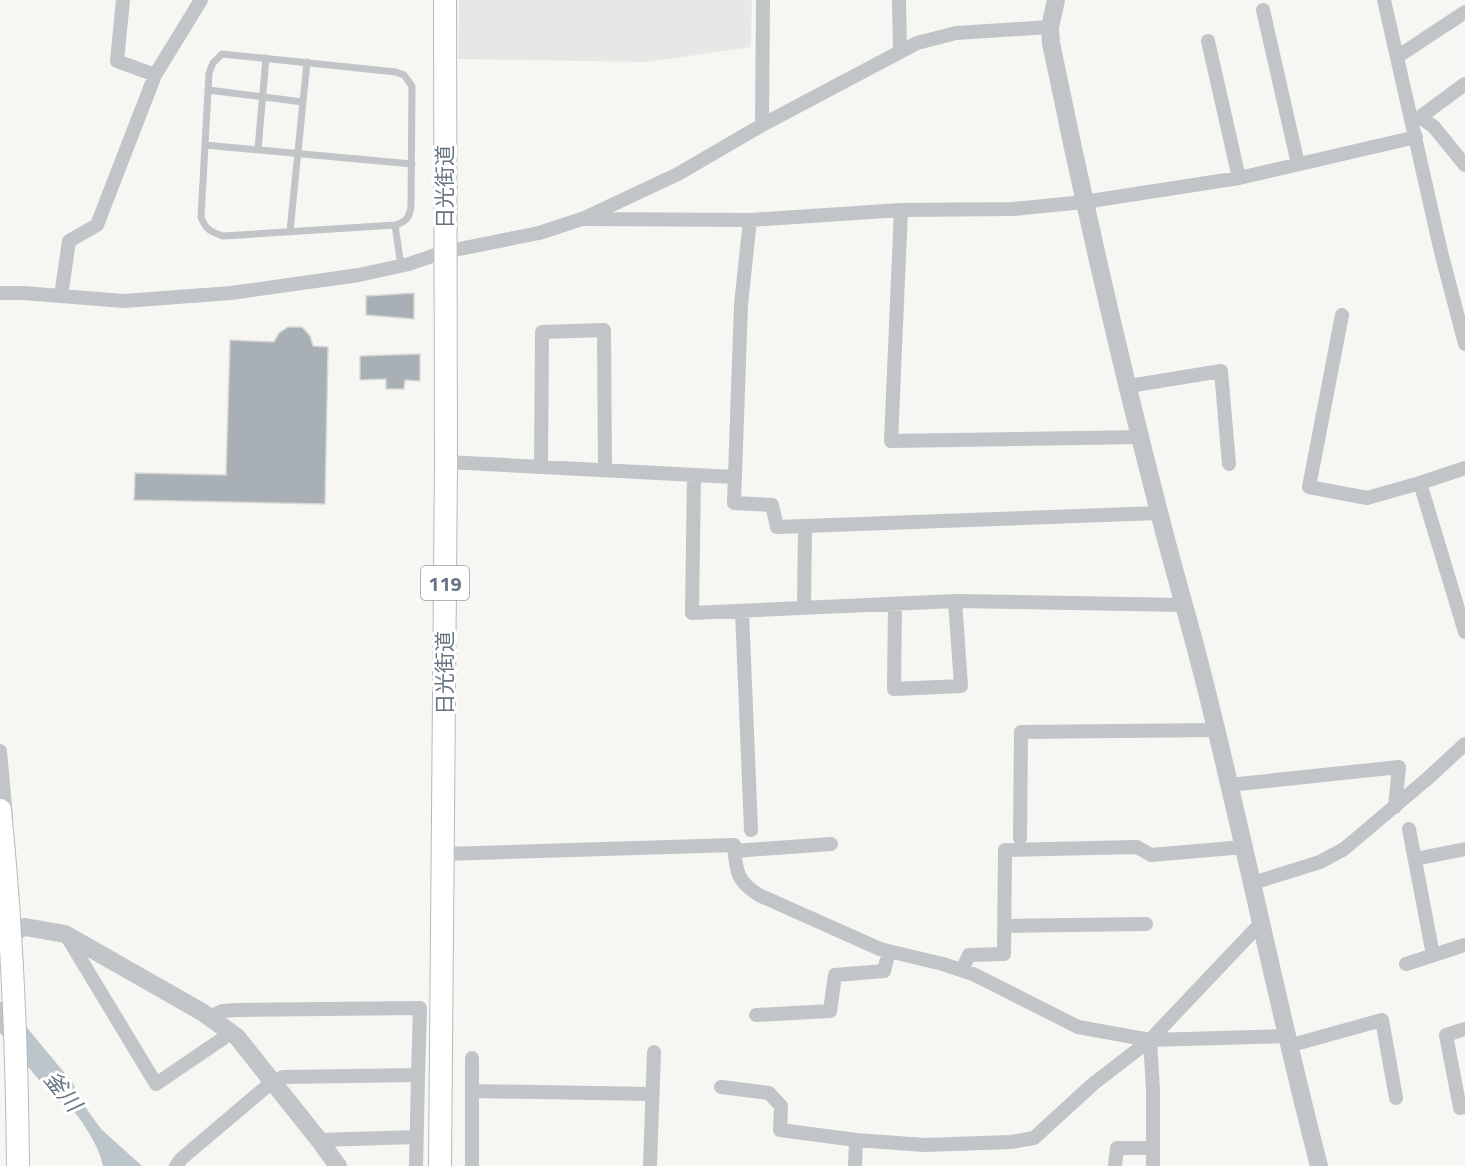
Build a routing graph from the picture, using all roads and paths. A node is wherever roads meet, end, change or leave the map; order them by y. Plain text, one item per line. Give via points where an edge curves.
1 (123, 0) edge
2 (201, 0) edge
3 (445, 0) edge
4 (762, 0) edge
5 (899, 0) edge
6 (1056, 0) edge
7 (1384, 0) edge
8 (1263, 10) dead end
9 (1465, 12) edge
10 (1050, 27) junction
11 (1208, 41) dead end
12 (900, 52) junction
13 (266, 57) junction
14 (1397, 57) junction
15 (307, 62) junction
16 (155, 75) junction
17 (1465, 84) edge
18 (208, 90) junction
19 (262, 97) junction
20 (303, 102) junction
21 (762, 125) junction
22 (1416, 126) junction
23 (205, 145) junction
24 (258, 149) junction
25 (298, 153) junction
26 (411, 164) junction
27 (1298, 164) junction
28 (1465, 165) edge
29 (1239, 178) junction
30 (1084, 202) junction
31 (901, 210) junction
32 (582, 219) junction
33 (750, 220) junction
34 (395, 225) junction
35 (290, 231) junction
36 (444, 252) junction
37 (401, 266) junction
38 (0, 293) edge
39 (61, 296) junction
40 (1342, 315) dead end
41 (1465, 344) edge
42 (1129, 386) junction
43 (1141, 437) junction
44 (446, 462) junction
45 (1229, 464) dead end
46 (541, 467) junction
47 (1465, 468) edge
48 (605, 470) junction
49 (694, 475) junction
50 (734, 477) junction
51 (1420, 483) junction
52 (1159, 513) junction
53 (805, 526) junction
54 (955, 602) junction
55 (895, 604) junction
56 (1184, 605) junction
57 (804, 607) junction
58 (742, 611) junction
59 (1465, 632) edge
60 (1216, 730) junction
61 (1465, 744) edge
62 (0, 751) edge
63 (1229, 785) junction
64 (1395, 807) junction
65 (0, 810) edge
66 (1409, 829) dead end
67 (751, 830) dead end
68 (1020, 838) dead end
69 (831, 844) dead end
70 (1244, 847) junction
71 (1465, 849) edge
72 (734, 851) junction
73 (443, 854) junction
74 (1415, 859) junction
75 (1252, 883) junction
76 (1261, 923) junction
77 (1146, 924) dead end
78 (1004, 926) junction
79 (9, 933) edge
80 (65, 934) junction
81 (1465, 945) edge
82 (889, 951) junction
83 (1434, 955) junction
84 (1406, 964) dead end
85 (962, 970) junction
86 (756, 1015) dead end
87 (210, 1017) junction
88 (1465, 1029) edge
89 (231, 1033) junction
90 (1150, 1040) junction
91 (1287, 1041) junction
92 (654, 1052) dead end
93 (472, 1058) dead end
94 (418, 1076) junction
95 (272, 1082) junction
96 (721, 1087) dead end
97 (472, 1091) junction
98 (652, 1094) junction
99 (1396, 1098) dead end
100 (1465, 1107) edge
101 (416, 1137) junction
102 (319, 1140) junction
103 (856, 1140) junction
104 (1153, 1148) junction
105 (18, 1166) edge
106 (26, 1166) edge
107 (176, 1166) edge
108 (338, 1166) edge
109 (416, 1166) edge
110 (440, 1166) edge
111 (472, 1166) edge
112 (650, 1166) edge
113 (855, 1166) edge
114 (1115, 1166) edge
115 (1153, 1166) edge
116 (1319, 1166) edge

1 - 16 street via 117,61
2 - 16 street
3 - 36 highway, 日光街道 / 119
4 - 21 street
5 - 12 street
6 - 10 street
7 - 14 street
8 - 27 street
9 - 14 street
10 - 12 street via 956,33 917,43
10 - 30 street
11 - 29 street
12 - 21 street
13 - 15 lane
13 - 18 lane via 222,54 209,73
13 - 19 lane
14 - 22 street
15 - 20 lane
15 - 26 lane via 404,75 412,86
16 - 39 street via 97,225 69,241
17 - 22 street
18 - 19 lane
18 - 23 lane
19 - 20 lane
19 - 24 lane
20 - 25 lane
21 - 32 street via 678,174
22 - 27 street
22 - 28 street via 1434,127
22 - 41 street via 1441,252
23 - 24 lane
23 - 35 lane via 201,217 204,226 223,236
24 - 25 lane
25 - 26 lane
25 - 35 lane
26 - 34 lane via 410,215 405,222
27 - 29 street
29 - 30 street
30 - 31 street via 1014,209
30 - 42 street
31 - 33 street
31 - 43 street via 891,441
32 - 33 street
32 - 36 street via 539,234
33 - 50 street via 741,305
34 - 35 lane
34 - 37 lane
36 - 37 street
36 - 44 highway, 日光街道 / 119
37 - 39 street via 231,293 123,301
38 - 39 street
40 - 51 street via 1309,486 1367,498
42 - 43 street
42 - 45 street via 1221,371
43 - 52 street
44 - 46 street
44 - 73 highway, 日光街道 / 119
46 - 48 street
46 - 48 street via 542,332 604,330
47 - 51 street
48 - 49 street
49 - 50 street
49 - 58 street via 692,613
50 - 53 street via 734,503 772,505 777,527
51 - 59 street
52 - 53 street
52 - 56 street
53 - 57 street
54 - 55 street
54 - 55 street via 961,686 894,688
54 - 56 street
55 - 57 street
56 - 60 street
57 - 58 street
58 - 67 street
60 - 63 street
60 - 68 street via 1021,732
61 - 64 street
62 - 79 street
63 - 64 street via 1399,767
63 - 70 street
64 - 75 street via 1344,849
65 - 105 highway, bridge via 12,960
66 - 74 street
69 - 72 street
70 - 75 street
70 - 78 street via 1151,855 1137,847 1005,850
71 - 74 street
72 - 73 street via 734,845
72 - 82 street via 736,868 745,887
73 - 110 highway, 日光街道 / 119
74 - 83 street
75 - 76 street
76 - 90 street
76 - 91 street
77 - 78 street
78 - 85 street via 1004,954 969,955
79 - 80 street via 25,927
79 - 106 street
80 - 87 street
80 - 89 street via 156,1084
81 - 83 street
82 - 85 street
82 - 86 street via 884,971 835,975 830,1011
83 - 84 street
85 - 90 street via 1077,1027
87 - 89 street
87 - 94 street via 236,1010 420,1008
88 - 100 street via 1446,1035 1460,1108
89 - 95 street
90 - 91 street
90 - 103 street via 1034,1137 1011,1142 925,1145
90 - 104 street
91 - 99 street via 1382,1020
91 - 116 street
92 - 98 street
93 - 97 street
94 - 95 street via 294,1076
94 - 101 street
95 - 102 street
95 - 107 street
96 - 103 street via 769,1093 781,1106 780,1130
97 - 98 street
97 - 111 street
98 - 112 street
101 - 102 street
101 - 109 street
102 - 108 street
103 - 113 street
104 - 114 street via 1117,1148
104 - 115 street

